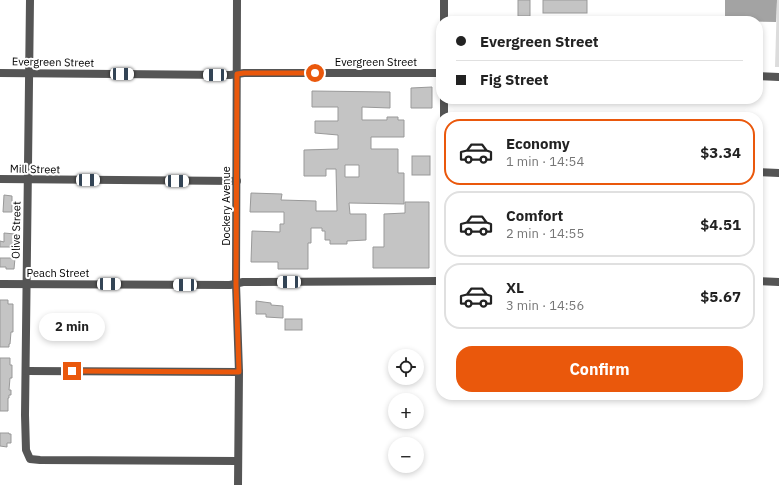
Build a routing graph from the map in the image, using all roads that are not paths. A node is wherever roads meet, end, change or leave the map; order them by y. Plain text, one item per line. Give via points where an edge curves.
1 (30, 0) edge
2 (237, 0) edge
3 (444, 0) edge
4 (444, 16) edge
5 (0, 73) edge
6 (29, 73) junction
7 (237, 74) junction
8 (436, 74) edge
9 (763, 76) edge
10 (779, 77) edge
11 (763, 172) edge
12 (779, 173) edge
13 (0, 179) edge
14 (28, 180) junction
15 (237, 182) junction
16 (436, 281) edge
17 (763, 282) edge
18 (779, 282) edge
19 (0, 284) edge
20 (27, 284) junction
21 (236, 284) junction
22 (26, 371) junction
23 (239, 372) junction
24 (238, 461) junction
25 (238, 485) edge

1 - 6 street, Olive Street
2 - 7 street, Dockery Avenue
3 - 4 street
5 - 6 street, Evergreen Street
6 - 7 street, Evergreen Street
6 - 14 street, Olive Street
7 - 8 street, Evergreen Street
7 - 15 street, Dockery Avenue
9 - 10 street
11 - 12 street
13 - 14 street, Mill Street
14 - 15 street, Mill Street
14 - 20 street, Olive Street
15 - 21 street, Dockery Avenue
16 - 21 street, Peach Street
17 - 18 street
19 - 20 street, Peach Street
20 - 21 street, Peach Street
20 - 22 street, Olive Street
21 - 23 street, Dockery Avenue
22 - 23 street
22 - 24 street, Olive Street via 26,450 30,459
23 - 24 street, Dockery Avenue
24 - 25 street, Dockery Avenue

